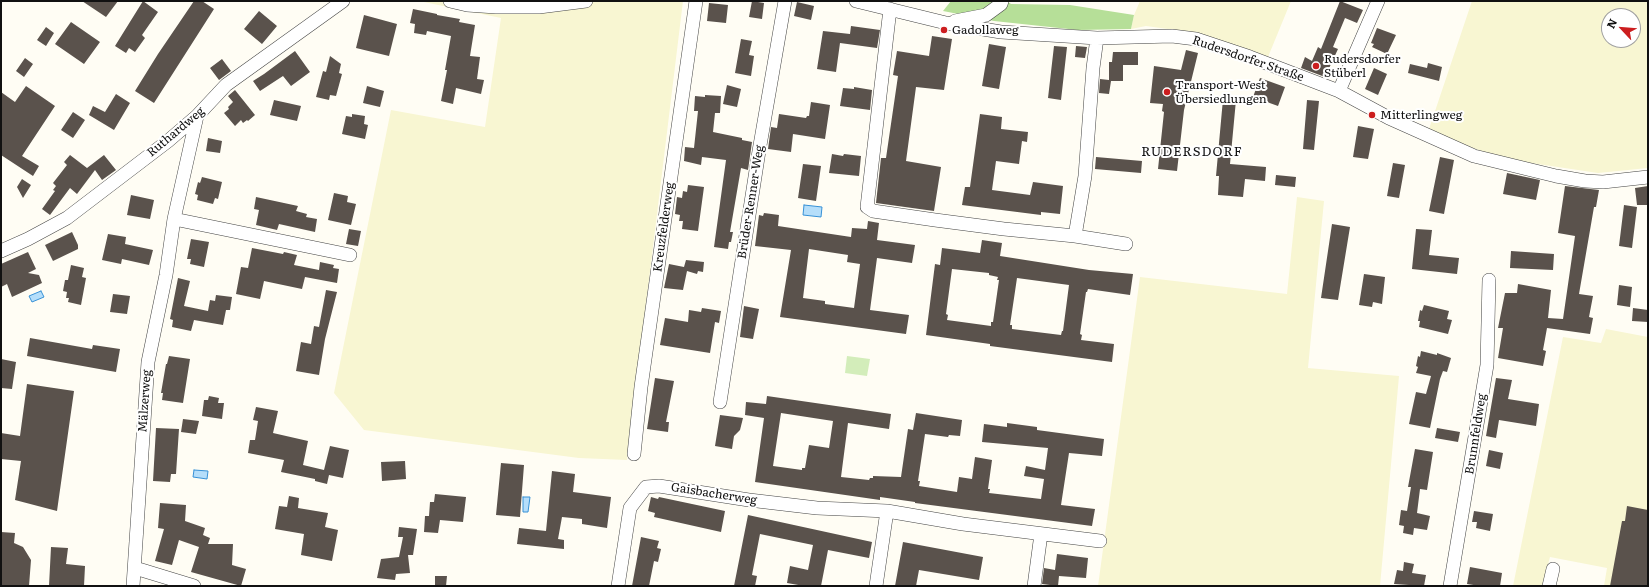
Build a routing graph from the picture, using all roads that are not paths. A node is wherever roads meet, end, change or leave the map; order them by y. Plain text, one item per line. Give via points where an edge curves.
1 (343, 1) edge
2 (450, 1) edge
3 (586, 1) edge
4 (696, 1) edge
5 (785, 1) edge
6 (856, 1) edge
7 (1002, 1) edge
8 (1378, 1) edge
9 (890, 9) junction
10 (946, 23) junction
11 (1097, 38) junction
12 (1340, 92) junction
13 (197, 116) junction
14 (1648, 177) edge
15 (174, 219) junction
16 (1075, 236) junction
17 (1126, 244) dead end
18 (1, 251) edge
19 (350, 255) dead end
20 (1489, 280) dead end
21 (720, 402) dead end
22 (634, 454) dead end
23 (887, 511) junction
24 (1041, 534) junction
25 (1100, 541) dead end
26 (135, 568) junction
27 (1553, 569) dead end
28 (133, 586) edge
29 (194, 586) edge
30 (618, 586) edge
31 (876, 586) edge
32 (1034, 586) edge
33 (1450, 586) edge
34 (1549, 586) edge

1 - 13 street, Ruthardweg via 226,85
2 - 3 street via 496,7 532,7
4 - 22 street, Kreuzfelderweg via 641,387
5 - 21 street, Brüder-Renner-Weg
6 - 9 street, Rudersdorfer Straße
7 - 10 street via 986,15
8 - 12 street
9 - 10 street, Rudersdorfer Straße
9 - 16 street via 868,208 873,211 935,220
10 - 11 street, Rudersdorfer Straße via 1001,32
11 - 12 street, Rudersdorfer Straße via 1152,35 1196,39
11 - 16 street via 1084,176
12 - 14 street, Rudersdorfer Straße via 1389,118 1474,156 1556,176 1585,180 1604,182
13 - 15 street, Mälzerweg
13 - 18 street, Ruthardweg via 67,218
15 - 19 street
15 - 26 street, Mälzerweg via 147,374
16 - 17 street
20 - 33 street, Brunnfeldweg via 1487,365
23 - 24 street, Gaisbacherweg
23 - 30 street, Gaisbacherweg via 817,508 659,486 646,487 630,508
23 - 31 street
24 - 25 street, Gaisbacherweg
24 - 32 street
26 - 28 street, Mälzerweg
26 - 29 street
27 - 34 street

